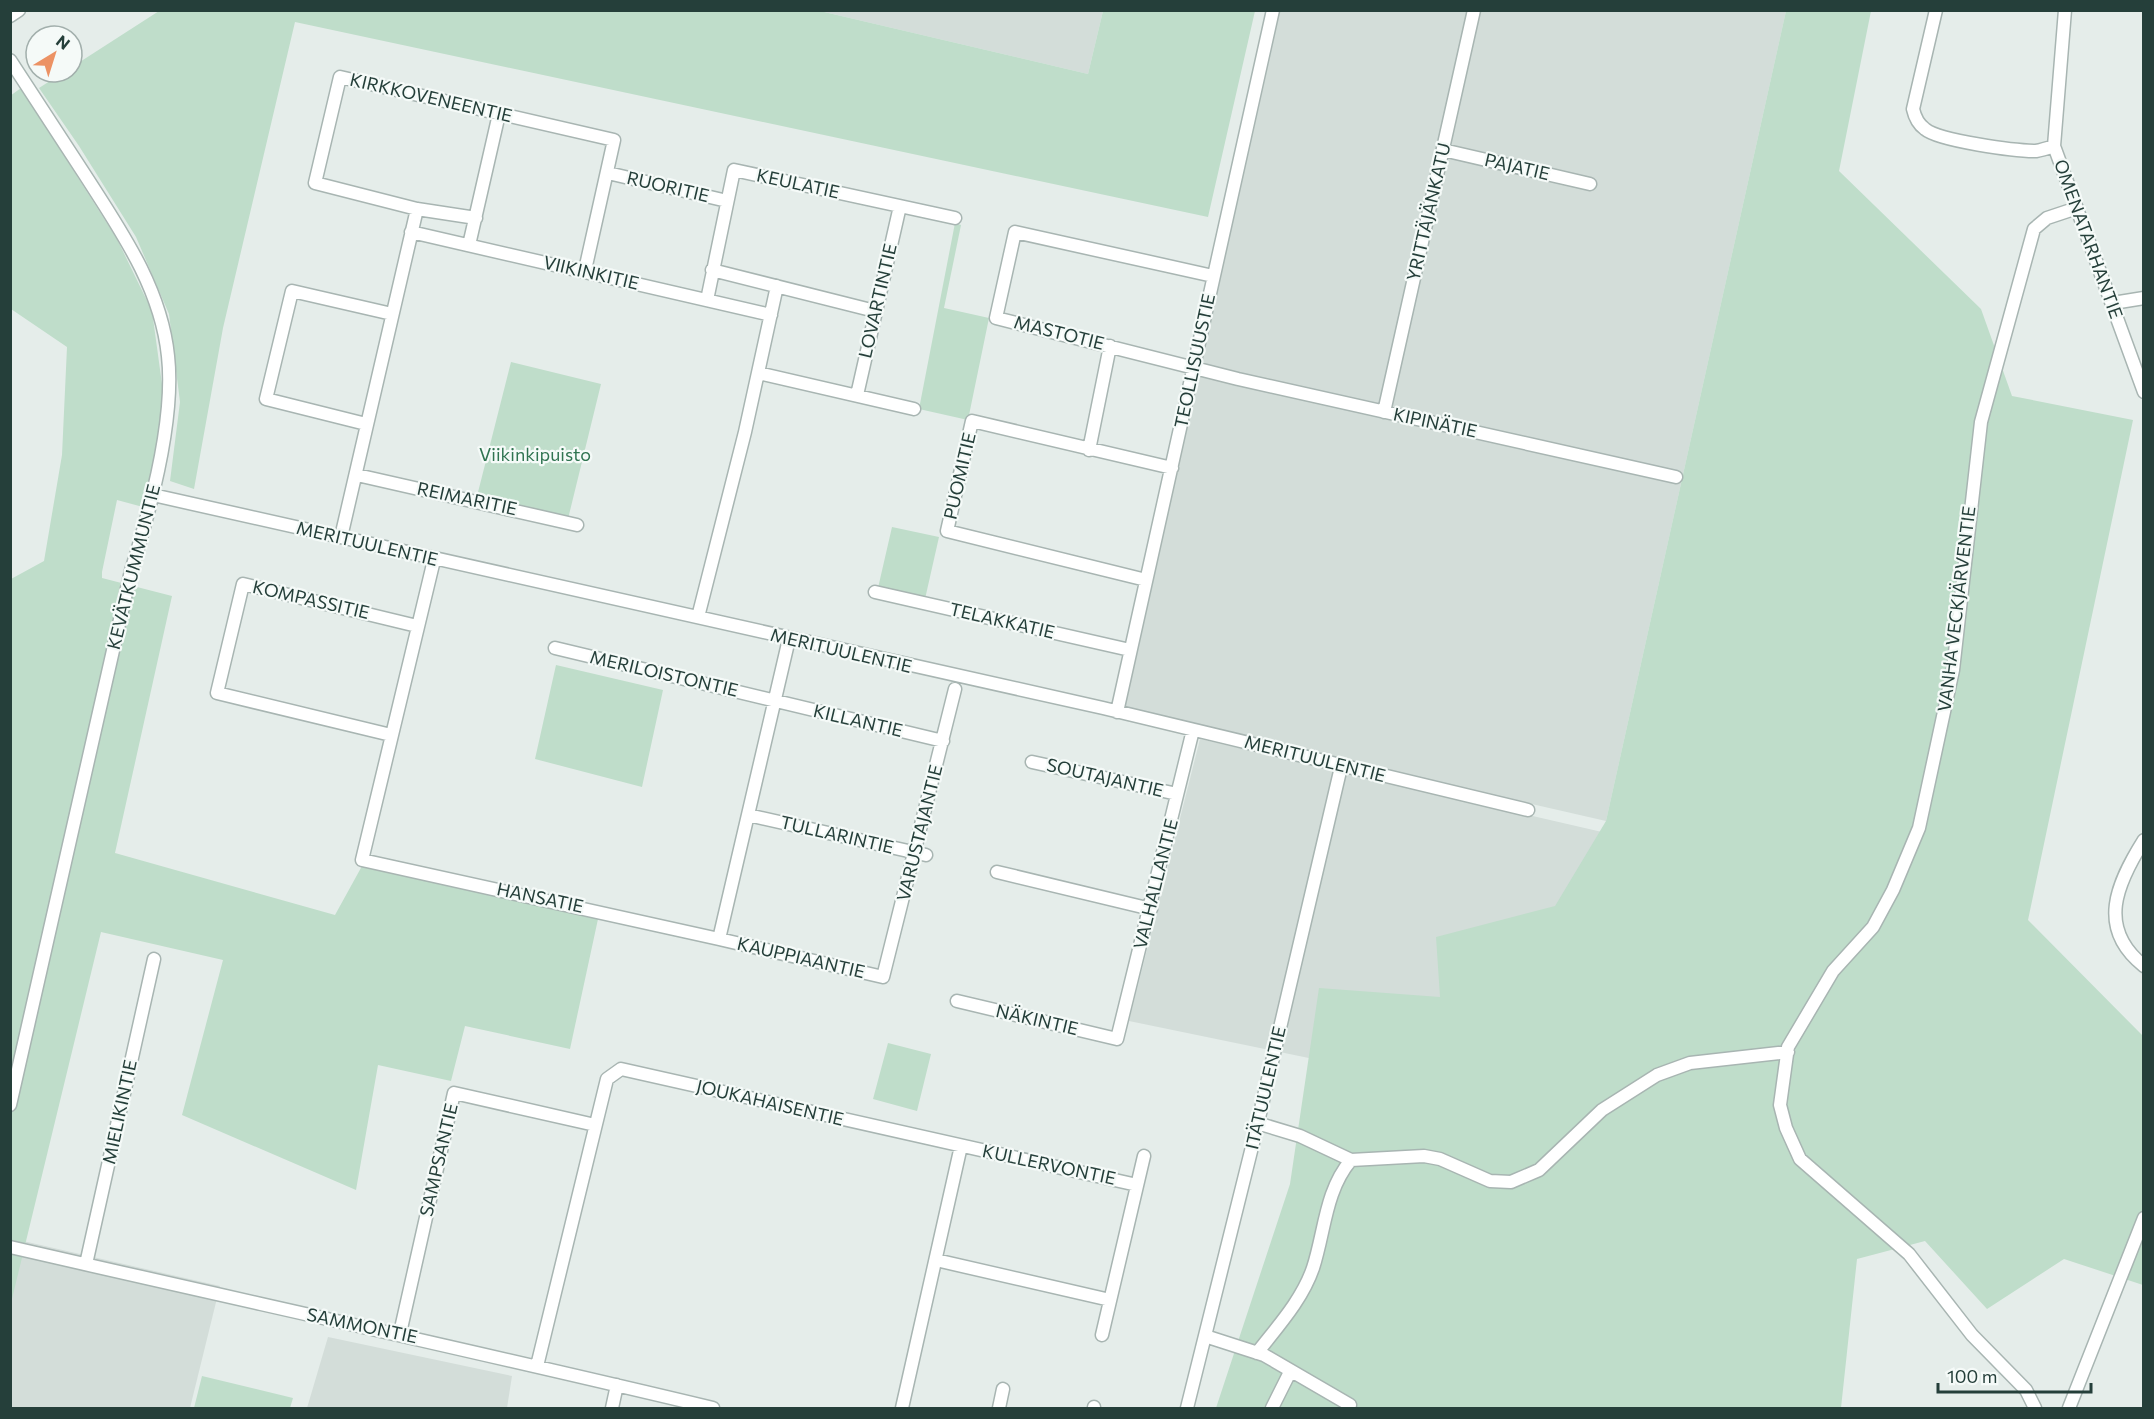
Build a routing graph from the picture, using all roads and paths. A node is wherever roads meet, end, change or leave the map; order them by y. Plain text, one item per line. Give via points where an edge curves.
1 (19, 10) edge
2 (1273, 10) edge
3 (1474, 10) edge
4 (1936, 10) edge
5 (2065, 10) edge
6 (10, 16) edge
7 (10, 60) edge
8 (500, 114) junction
9 (2054, 146) junction
10 (1443, 150) junction
11 (608, 173) junction
12 (1590, 184) dead end
13 (727, 201) junction
14 (900, 206) junction
15 (417, 208) junction
16 (2077, 208) junction
17 (476, 218) junction
18 (955, 218) dead end
19 (411, 232) junction
20 (469, 245) junction
21 (585, 270) junction
22 (712, 270) junction
23 (1213, 276) junction
24 (777, 286) junction
25 (2144, 298) edge
26 (706, 300) junction
27 (2113, 303) junction
28 (875, 311) junction
29 (392, 314) junction
30 (771, 315) junction
31 (1110, 346) junction
32 (1194, 367) junction
33 (758, 373) junction
34 (2144, 392) edge
35 (857, 395) junction
36 (914, 409) dead end
37 (1384, 412) junction
38 (366, 424) junction
39 (1089, 450) junction
40 (1172, 468) junction
41 (357, 475) junction
42 (1676, 477) dead end
43 (153, 495) junction
44 (577, 525) dead end
45 (341, 537) junction
46 (434, 560) junction
47 (1146, 580) junction
48 (875, 592) dead end
49 (698, 617) junction
50 (417, 626) junction
51 (789, 639) junction
52 (555, 648) dead end
53 (1130, 650) junction
54 (955, 689) dead end
55 (774, 701) junction
56 (1117, 712) junction
57 (1193, 730) junction
58 (392, 735) junction
59 (943, 741) junction
60 (1032, 762) dead end
61 (1341, 767) junction
62 (1178, 794) junction
63 (1528, 810) dead end
64 (748, 815) junction
65 (2144, 840) edge
66 (920, 854) junction
67 (997, 872) dead end
68 (1151, 909) junction
69 (719, 939) junction
70 (154, 959) dead end
71 (2144, 966) edge
72 (883, 977) joint
73 (957, 1001) dead end
74 (1117, 1039) joint
75 (1788, 1052) junction
76 (10, 1106) edge
77 (1257, 1123) junction
78 (595, 1125) junction
79 (962, 1146) junction
80 (1144, 1156) dead end
81 (1351, 1160) junction
82 (1137, 1185) junction
83 (2144, 1218) edge
84 (10, 1247) edge
85 (936, 1260) junction
86 (86, 1264) junction
87 (1110, 1300) junction
88 (400, 1334) junction
89 (1102, 1335) dead end
90 (1205, 1336) junction
91 (1257, 1353) junction
92 (537, 1366) junction
93 (1290, 1372) junction
94 (617, 1385) junction
95 (1003, 1389) dead end
96 (1350, 1405) dead end
97 (612, 1408) edge
98 (713, 1408) edge
99 (902, 1408) edge
100 (999, 1408) edge
101 (1187, 1408) edge
102 (1272, 1408) edge
103 (2035, 1408) edge
104 (2069, 1408) edge

1 - 6 street
2 - 23 street, TEOLLISUUSTIE
3 - 10 street, YRITTÄJÄNKATU
4 - 9 street via 1913,109 1916,121 1938,135 1991,146 2037,151
5 - 9 street, OMENATARHANTIE
7 - 43 street, KEVÄTKUMMUNTIE via 122,233 158,308 168,356 169,385
8 - 11 street, KIRKKOVENEENTIE via 614,140
8 - 15 street, KIRKKOVENEENTIE via 340,77 315,183
8 - 17 street
9 - 16 street, OMENATARHANTIE
10 - 12 street, PAJATIE
10 - 37 street, YRITTÄJÄNKATU
11 - 13 street, RUORITIE
11 - 21 street
13 - 14 street, KEULATIE via 734,170
13 - 22 street, KEULATIE
14 - 18 street, KEULATIE
14 - 28 street, LOVARTINTIE
15 - 17 street, KIRKKOVENEENTIE
15 - 19 street
16 - 27 street, OMENATARHANTIE
16 - 75 street, VANHA VECKJÄRVENTIE via 2047,218 2034,229 1981,423 1953,670 1919,828 1873,927 1833,972
17 - 20 street
19 - 20 street, VIIKINKITIE
19 - 29 street
20 - 21 street, VIIKINKITIE
21 - 26 street, VIIKINKITIE
22 - 24 street
22 - 26 street, KEULATIE
23 - 31 street, MASTOTIE via 1015,232 996,318
23 - 32 street, TEOLLISUUSTIE
24 - 28 street
24 - 30 street
25 - 27 street
26 - 30 street, VIIKINKITIE
27 - 34 street, OMENATARHANTIE
28 - 35 street, LOVARTINTIE
29 - 38 street
29 - 38 street via 292,291 266,399
30 - 33 street
31 - 32 street, MASTOTIE
31 - 39 street
32 - 37 street, KIPINÄTIE
32 - 40 street, TEOLLISUUSTIE
33 - 35 street
33 - 49 street
35 - 36 street
37 - 42 street, KIPINÄTIE
38 - 41 street
39 - 40 street, PUOMITIE
39 - 47 street, PUOMITIE via 972,421 947,531
40 - 47 street, TEOLLISUUSTIE
41 - 44 street, REIMARITIE
41 - 45 street
43 - 45 street, MERITUULENTIE
43 - 76 street, KEVÄTKUMMUNTIE via 131,571
45 - 46 street, MERITUULENTIE
46 - 49 street, MERITUULENTIE
46 - 50 street, HANSATIE
47 - 53 street, TEOLLISUUSTIE
48 - 53 street, TELAKKATIE
49 - 51 street, MERITUULENTIE
50 - 58 street, HANSATIE
50 - 58 street, KOMPASSITIE via 243,584 217,693
51 - 55 street
51 - 56 street, MERITUULENTIE
52 - 55 street, MERILOISTONTIE
53 - 56 street, TEOLLISUUSTIE
54 - 59 street, VARUSTAJANTIE
55 - 59 street, KILLANTIE
55 - 64 street
56 - 57 street, MERITUULENTIE
57 - 61 street, MERITUULENTIE
57 - 62 street, VALHALLANTIE
58 - 69 street, HANSATIE via 362,860
59 - 66 street, VARUSTAJANTIE
60 - 62 street, SOUTAJANTIE
61 - 63 street, MERITUULENTIE
61 - 77 street, ITÄTUULENTIE
62 - 68 street, VALHALLANTIE
64 - 66 street, TULLARINTIE
64 - 69 street
65 - 71 street via 2118,888 2115,917 2121,940 2130,955
66 - 72 street, VARUSTAJANTIE
67 - 68 street
68 - 74 street, VALHALLANTIE
69 - 72 street, KAUPPIAANTIE
70 - 86 street, MIELIKINTIE
73 - 74 street, NÄKINTIE
75 - 81 street via 1690,1064 1657,1075 1602,1110 1539,1170 1511,1182 1490,1181 1424,1156
75 - 103 street, VANHA VECKJÄRVENTIE via 1780,1105 1800,1158 1909,1254 1971,1335 2026,1390
77 - 81 street via 1300,1136
77 - 90 street, ITÄTUULENTIE
78 - 79 street, JOUKAHAISENTIE via 607,1079 621,1069
78 - 88 street, SAMPSANTIE via 454,1093
78 - 92 street, JOUKAHAISENTIE
79 - 82 street, KULLERVONTIE
79 - 85 street
80 - 82 street, KULLERVONTIE
81 - 91 street via 1334,1185 1301,1294
82 - 87 street, KULLERVONTIE
83 - 104 street
84 - 86 street, SAMMONTIE
85 - 87 street
85 - 99 street
86 - 88 street, SAMMONTIE
87 - 89 street, KULLERVONTIE
88 - 92 street, SAMMONTIE
90 - 91 street
90 - 101 street, ITÄTUULENTIE
91 - 93 street
92 - 94 street, SAMMONTIE
93 - 96 street
93 - 102 street
94 - 97 street
94 - 98 street, SAMMONTIE
95 - 100 street

